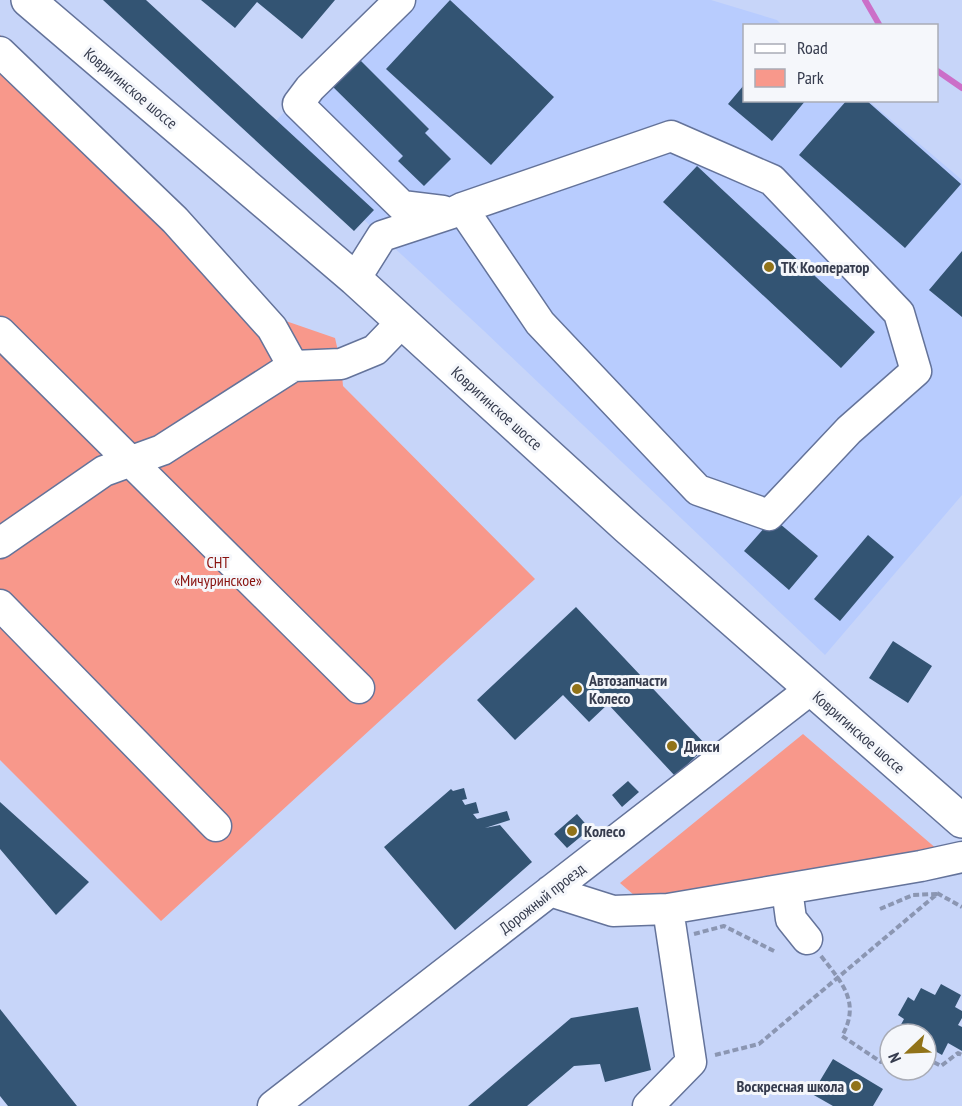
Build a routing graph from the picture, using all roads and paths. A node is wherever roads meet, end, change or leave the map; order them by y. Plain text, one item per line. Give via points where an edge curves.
1 (28, 0) edge
2 (400, 0) edge
3 (0, 52) edge
4 (457, 210) junction
5 (355, 279) junction
6 (402, 321) junction
7 (0, 332) edge
8 (293, 366) junction
9 (130, 462) junction
10 (0, 543) edge
11 (0, 605) edge
12 (359, 688) dead end
13 (811, 689) junction
14 (962, 820) edge
15 (216, 826) dead end
16 (962, 857) edge
17 (787, 889) junction
18 (550, 891) junction
19 (668, 909) junction
20 (880, 909) dead end
21 (672, 939) junction
22 (807, 939) joint
23 (776, 952) dead end
24 (838, 978) junction
25 (962, 1055) edge
26 (878, 1060) edge
27 (691, 1062) junction
28 (938, 1064) edge
29 (273, 1106) edge
30 (648, 1106) edge

1 - 5 main road, Ковригинское шоссе
2 - 4 street via 298,104 402,206
3 - 8 street via 176,220 272,328
4 - 4 street via 540,323 698,490 769,515 849,430 916,371 899,313 772,180 671,136
4 - 5 street via 382,236
5 - 6 main road, Ковригинское шоссе
6 - 8 street via 375,350 341,364
6 - 13 main road, Ковригинское шоссе
7 - 9 street
8 - 9 street via 162,450
9 - 10 street via 104,471
9 - 12 street
11 - 15 street
13 - 14 main road, Ковригинское шоссе
13 - 18 street, Дорожный проезд
16 - 17 street
17 - 19 street
17 - 22 street via 791,919
18 - 19 street via 613,911
18 - 29 street, Дорожный проезд
19 - 21 street
20 - 24 path via 913,895 937,894
21 - 23 path via 724,926
21 - 27 street
22 - 24 path
24 - 26 path via 849,999 850,1021 842,1036
24 - 27 path via 759,1044
25 - 28 path via 958,1053
27 - 30 street

